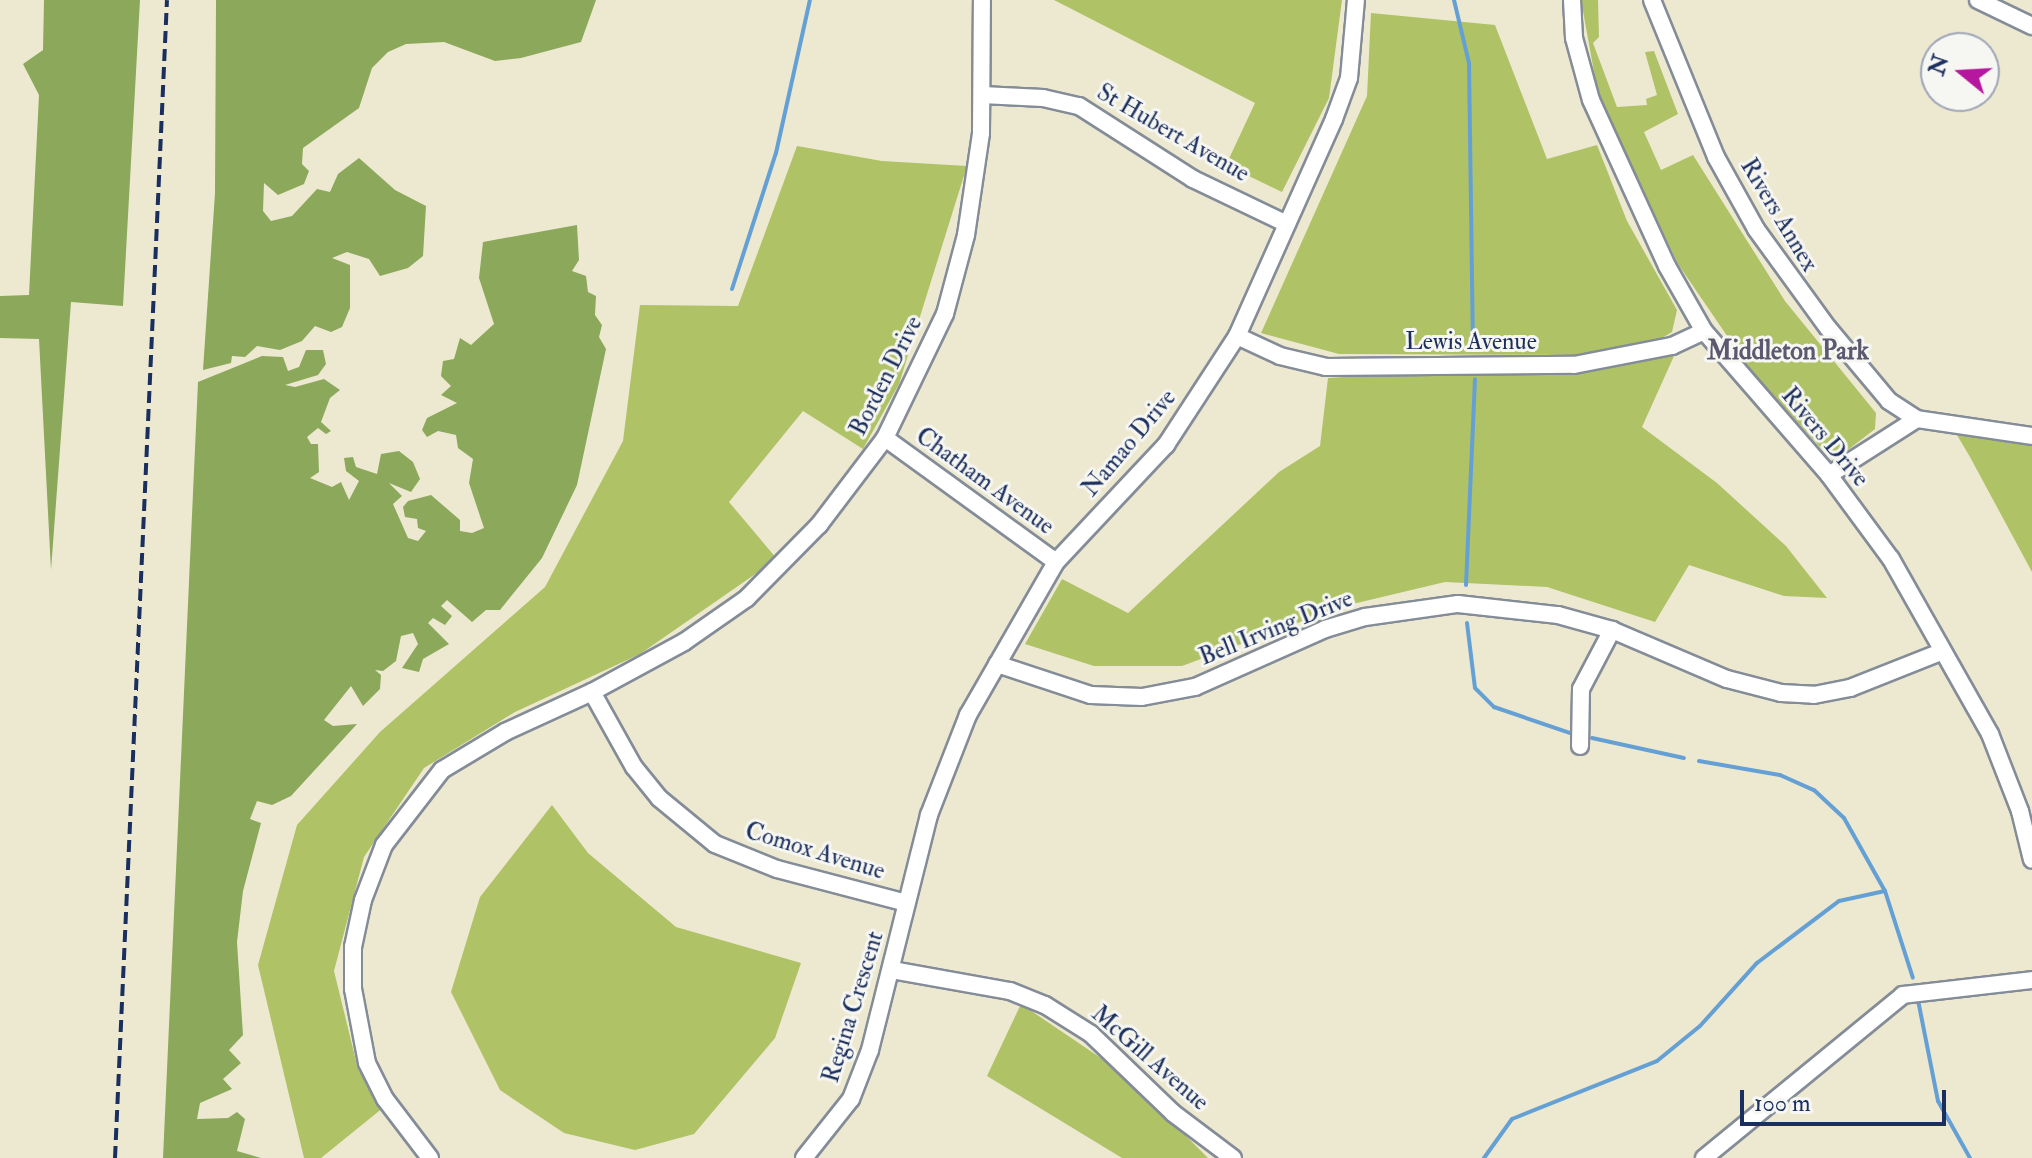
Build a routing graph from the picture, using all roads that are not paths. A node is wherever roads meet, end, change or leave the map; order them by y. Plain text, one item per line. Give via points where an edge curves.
1 (982, 0) edge
2 (1356, 0) edge
3 (1572, 0) edge
4 (1652, 0) edge
5 (1978, 0) edge
6 (2032, 26) edge
7 (982, 95) junction
8 (1287, 224) junction
9 (1704, 331) junction
10 (1237, 336) junction
11 (1917, 419) junction
12 (2032, 436) edge
13 (885, 438) junction
14 (1829, 475) junction
15 (1056, 562) junction
16 (1612, 630) junction
17 (1941, 652) junction
18 (997, 664) junction
19 (592, 692) junction
20 (1580, 746) dead end
21 (2026, 809) edge
22 (2032, 860) edge
23 (907, 903) junction
24 (892, 970) junction
25 (2032, 980) edge
26 (430, 1158) edge
27 (804, 1158) edge
28 (1233, 1158) edge
29 (1704, 1158) edge

1 - 7 street, Borden Drive
2 - 8 street, Namao Drive via 1349,78
3 - 9 street, Rivers Drive via 1574,38 1602,129
4 - 11 street, Rivers Annex via 1716,157 1763,241 1786,277 1889,401
5 - 6 street
7 - 8 street, St Hubert Avenue via 1079,106 1193,179
7 - 13 street, Borden Drive via 966,235 945,314
8 - 10 street, Namao Drive
9 - 10 street, Lewis Avenue via 1672,346 1574,365 1326,367 1280,356
9 - 14 street, Rivers Drive
10 - 15 street, Namao Drive via 1166,445
11 - 12 street
11 - 14 street
13 - 15 street, Chatham Avenue
13 - 19 street, Borden Drive via 819,525 747,598 684,642
14 - 17 street, Rivers Drive via 1891,559
15 - 18 street, Namao Drive
16 - 17 street, Bell Irving Drive via 1727,679 1814,695 1882,679
16 - 18 street, Bell Irving Drive via 1516,609 1458,604 1406,609 1325,629 1195,687 1142,697 1091,695
16 - 20 street via 1581,689
17 - 21 street, Rivers Drive via 1990,734
18 - 23 street, Namao Drive via 968,715 929,815
19 - 23 street, Comox Avenue via 634,767 659,798 715,844 777,869
19 - 26 street via 505,732 442,770 384,845 363,900 353,947 353,989 367,1063 385,1099
21 - 22 street, Rivers Drive
23 - 24 street, Regina Crescent
24 - 27 street, Regina Crescent via 851,1099
24 - 28 street, McGill Avenue via 1010,991 1045,1005 1091,1034 1173,1113
25 - 29 street via 1903,995

